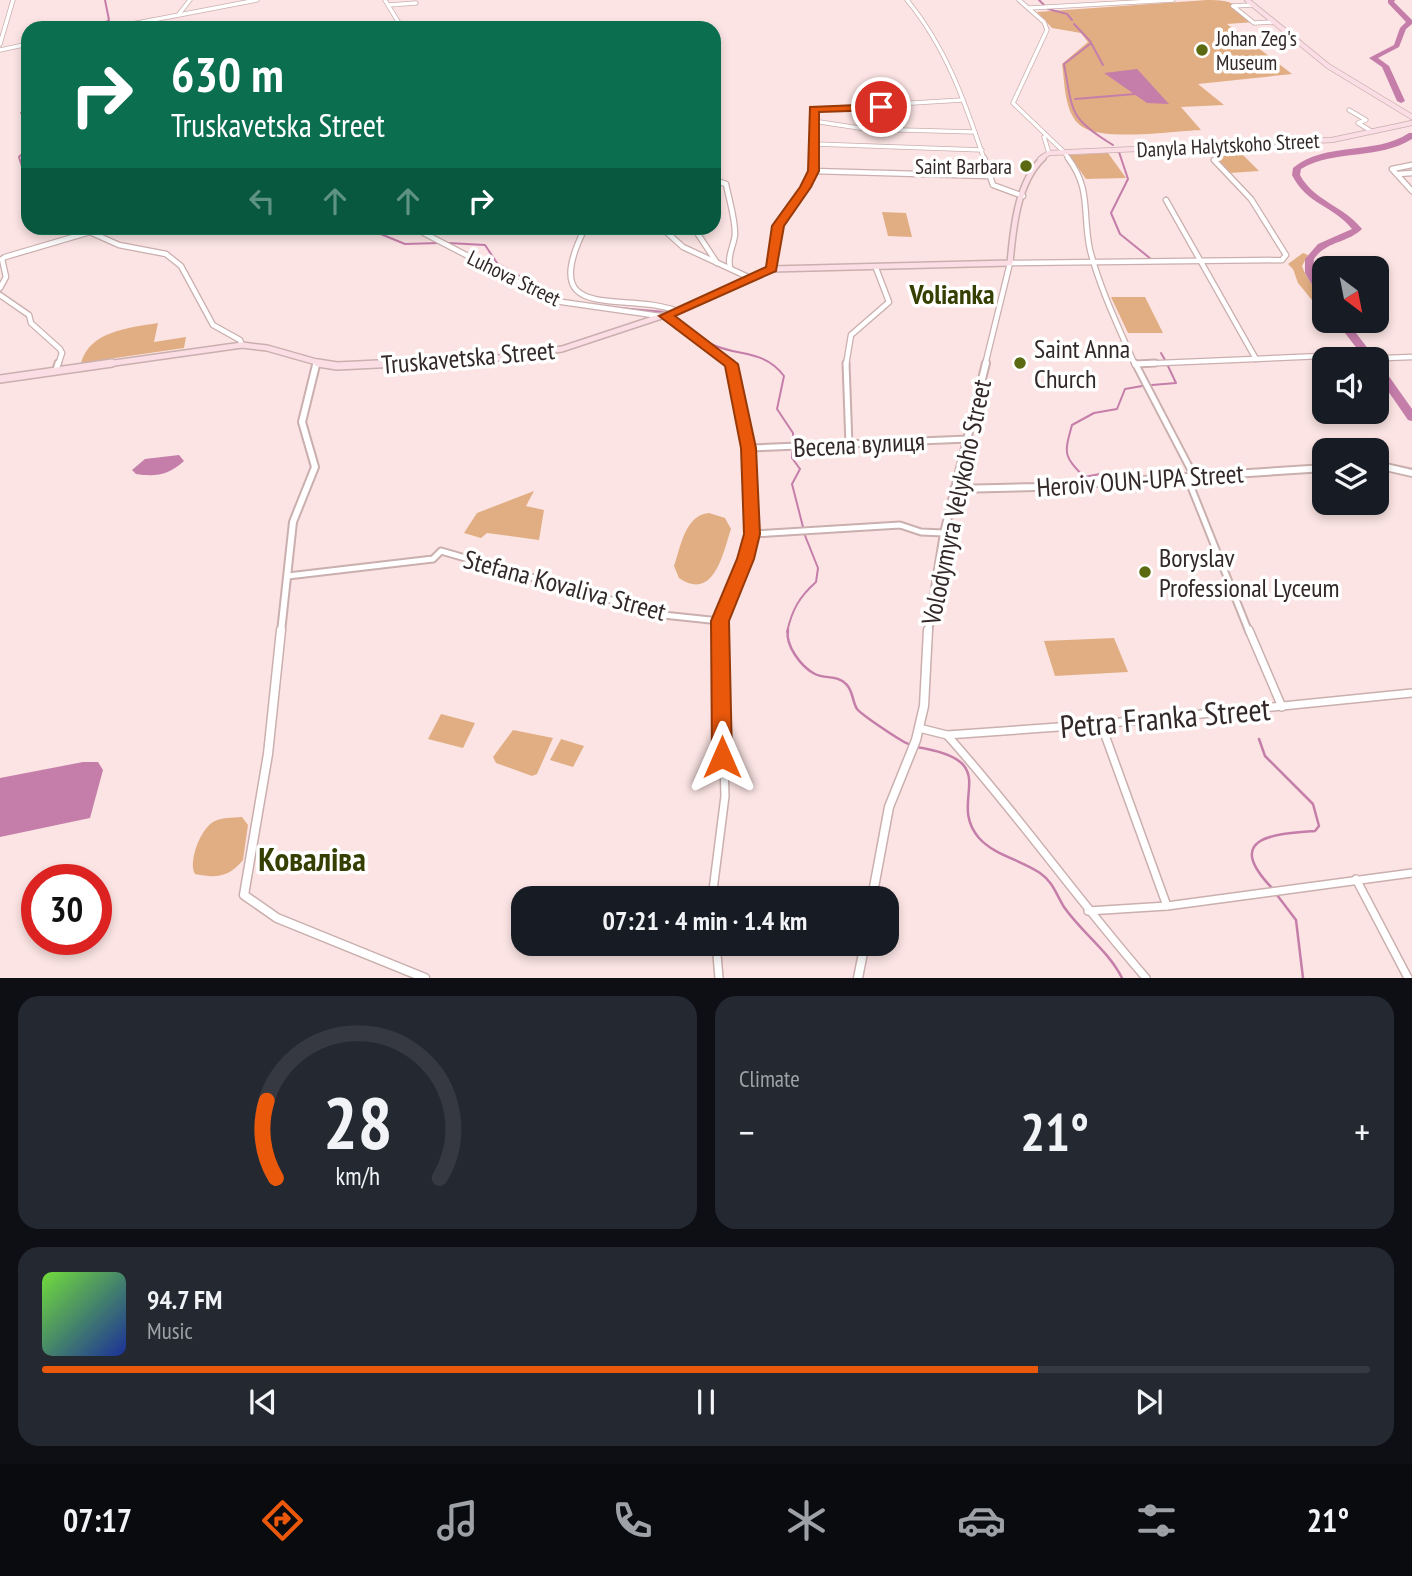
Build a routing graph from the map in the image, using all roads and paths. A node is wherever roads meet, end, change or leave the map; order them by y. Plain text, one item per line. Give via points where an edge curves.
1 (13, 0) edge
2 (190, 0) edge
3 (257, 0) edge
4 (385, 0) edge
5 (907, 0) edge
6 (1019, 0) edge
7 (1173, 0) edge
8 (1247, 0) edge
9 (416, 4) dead end
10 (389, 5) junction
11 (1252, 5) junction
12 (1029, 8) junction
13 (178, 15) junction
14 (147, 21) edge
15 (398, 21) edge
16 (1273, 22) junction
17 (0, 44) edge
18 (21, 46) edge
19 (0, 50) edge
20 (962, 100) junction
21 (1349, 110) dead end
22 (1410, 120) edge
23 (813, 121) junction
24 (1371, 131) junction
25 (975, 132) junction
26 (1044, 136) junction
27 (815, 144) junction
28 (982, 150) junction
29 (1064, 152) junction
30 (1049, 153) junction
31 (1214, 160) dead end
32 (1412, 165) edge
33 (813, 171) junction
34 (1412, 173) edge
35 (1398, 174) junction
36 (989, 176) junction
37 (721, 182) edge
38 (1412, 191) edge
39 (1023, 196) junction
40 (1166, 200) dead end
41 (80, 235) edge
42 (97, 235) edge
43 (428, 235) edge
44 (582, 235) edge
45 (670, 235) edge
46 (699, 235) edge
47 (443, 242) joint
48 (1092, 260) junction
49 (1282, 260) joint
50 (1202, 261) junction
51 (718, 263) junction
52 (1010, 263) junction
53 (730, 267) junction
54 (876, 268) junction
55 (772, 269) junction
56 (748, 277) junction
57 (0, 288) edge
58 (0, 295) edge
59 (669, 314) junction
60 (242, 345) junction
61 (1312, 356) edge
62 (1412, 357) edge
63 (1389, 358) edge
64 (1256, 359) junction
65 (1137, 364) junction
66 (316, 365) junction
67 (56, 370) junction
68 (0, 379) edge
69 (968, 439) junction
70 (849, 445) junction
71 (749, 448) junction
72 (1389, 466) edge
73 (1312, 469) edge
74 (1412, 473) edge
75 (1190, 477) junction
76 (954, 489) junction
77 (944, 533) junction
78 (752, 534) junction
79 (288, 576) junction
80 (720, 621) junction
81 (1412, 693) edge
82 (1282, 707) junction
83 (1101, 724) junction
84 (919, 728) junction
85 (947, 735) junction
86 (1412, 873) edge
87 (1356, 879) junction
88 (714, 886) edge
89 (874, 886) edge
90 (1167, 906) junction
91 (1088, 911) junction
92 (717, 956) edge
93 (862, 956) edge
94 (425, 978) edge
95 (719, 978) edge
96 (858, 978) edge
97 (1146, 978) edge
98 (1408, 978) edge

1 - 17 street
2 - 13 street
3 - 13 street
4 - 10 street
5 - 20 street via 930,30
6 - 12 street
7 - 12 street
8 - 11 main road
9 - 10 street
10 - 15 street
11 - 16 main road
11 - 16 street via 1233,6 1254,23
12 - 26 street via 1047,30 1013,103
13 - 14 street
16 - 22 main road via 1338,74
18 - 19 street
20 - 23 street via 816,108
20 - 25 street
21 - 24 street via 1366,120 1358,123
22 - 24 main road, Danyla Halytskoho Street
23 - 25 street via 876,130
23 - 27 street
24 - 29 main road, Danyla Halytskoho Street via 1313,141
25 - 28 street
26 - 29 street
26 - 30 street
27 - 28 street
27 - 33 street
28 - 36 street
29 - 30 main road, Danyla Halytskoho Street
29 - 48 street via 1086,185
30 - 39 main road, Volodymyra Velykoho Street via 1039,160
31 - 49 street via 1251,199 1286,255
32 - 35 street via 1391,169
33 - 36 street
33 - 55 street via 778,226
34 - 35 street
35 - 38 street
36 - 39 street via 996,187
37 - 53 street via 726,184 735,238 728,253
39 - 52 main road, Volodymyra Velykoho Street
40 - 50 street
41 - 57 street via 5,257 6,277
42 - 60 street via 119,245 166,254 181,266 213,325
43 - 47 street, Luhova Street
44 - 59 street, Luhova Street via 569,269 574,289 599,301 671,306
45 - 51 street via 683,247
46 - 51 street
47 - 59 street, Luhova Street via 555,301
48 - 50 street
48 - 52 street
48 - 65 street
49 - 50 street
50 - 64 street
51 - 53 street
52 - 54 main road, Truskavetska Street
52 - 69 street, Volodymyra Velykoho Street
53 - 56 street
54 - 55 main road, Truskavetska Street
54 - 70 street via 889,302 851,334 848,342
55 - 56 main road, Truskavetska Street
56 - 59 main road, Truskavetska Street
58 - 67 street via 29,315 31,323 60,349
59 - 66 main road, Truskavetska Street via 589,342 526,355
59 - 71 street via 732,364
60 - 66 main road, Truskavetska Street via 274,348
60 - 67 main road, Truskavetska Street
61 - 64 street
62 - 63 street
64 - 65 street
65 - 75 street
66 - 79 street via 302,422 315,467 293,522
67 - 68 main road, Truskavetska Street
69 - 70 street, Весела вулиця
69 - 76 street, Volodymyra Velykoho Street
70 - 71 street, Весела вулиця
71 - 78 street
72 - 74 street
73 - 75 street, Heroiv OUN-UPA Street
75 - 76 street, Heroiv OUN-UPA Street
75 - 82 street via 1228,583
76 - 77 street, Volodymyra Velykoho Street
77 - 78 street via 900,525
77 - 84 street, Volodymyra Velykoho Street via 929,615
78 - 80 street
79 - 80 street, Stefana Kovaliva Street via 433,559 441,551 663,615
79 - 94 street via 268,754 244,895 277,918
80 - 88 street via 725,796
81 - 82 street, Petra Franka Street
82 - 83 street, Petra Franka Street
83 - 85 street, Petra Franka Street
83 - 90 street
84 - 85 street, Petra Franka Street
84 - 89 street, Volodymyra Velykoho Street via 889,807
85 - 91 street
86 - 87 street
87 - 90 street
87 - 98 street
90 - 91 street
91 - 97 street
92 - 95 street
93 - 96 street

